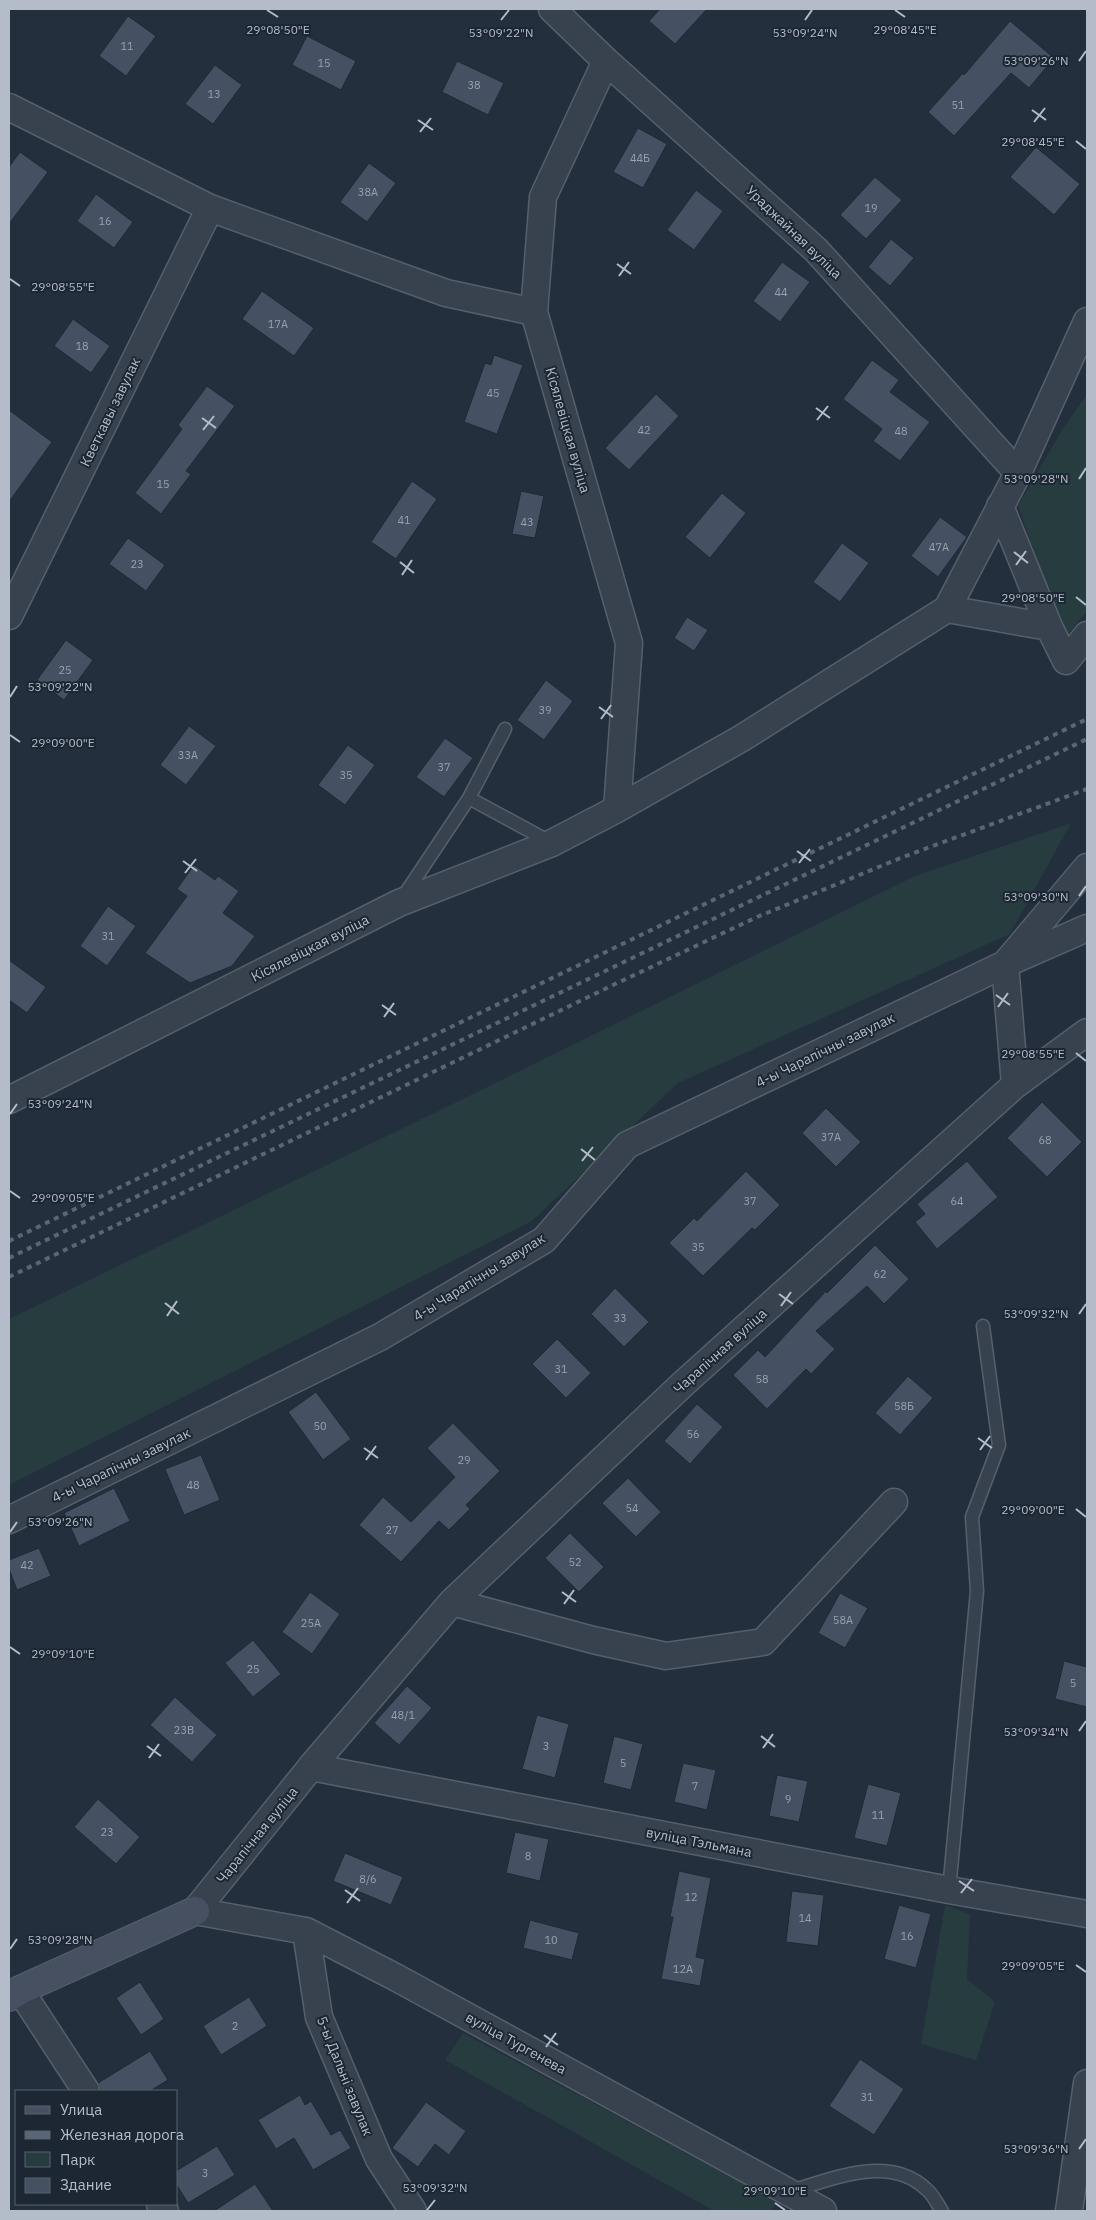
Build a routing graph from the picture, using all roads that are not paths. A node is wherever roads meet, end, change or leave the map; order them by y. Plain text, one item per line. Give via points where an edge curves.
1 (552, 9) edge
2 (606, 61) junction
3 (9, 107) edge
4 (210, 208) junction
5 (534, 312) junction
6 (1087, 321) edge
7 (1018, 473) junction
8 (1000, 506) junction
9 (947, 609) junction
10 (9, 616) edge
11 (1048, 627) junction
12 (1087, 635) edge
13 (505, 729) dead end
14 (469, 798) junction
15 (617, 809) junction
16 (552, 843) junction
17 (1087, 867) edge
18 (399, 903) junction
19 (1087, 928) edge
20 (1005, 964) junction
21 (1087, 1032) edge
22 (1015, 1085) junction
23 (9, 1100) edge
24 (983, 1326) dead end
25 (894, 1502) dead end
26 (9, 1520) edge
27 (452, 1602) junction
28 (312, 1767) junction
29 (949, 1890) junction
30 (195, 1911) junction
31 (1087, 1914) edge
32 (306, 1931) junction
33 (14, 1994) edge
34 (1087, 2083) edge
35 (85, 2090) edge
36 (787, 2191) junction
37 (413, 2211) edge
38 (820, 2211) edge
39 (942, 2211) edge
40 (1068, 2211) edge

1 - 2 street, Ураджайная вуліца
2 - 5 street, Кісялевіцкая вуліца via 543,197
2 - 7 street, Ураджайная вуліца via 816,250
3 - 4 street
4 - 5 street via 446,293
4 - 10 street, Кветкавы завулак
5 - 15 street, Кісялевіцкая вуліца via 629,643
6 - 7 street
7 - 8 street
8 - 9 street
8 - 11 street
9 - 11 street
9 - 15 street, Кісялевіцкая вуліца via 742,738
11 - 12 street via 1066,661
13 - 14 lane
14 - 16 lane
14 - 18 lane
15 - 16 street, Кісялевіцкая вуліца
16 - 18 street, Кісялевіцкая вуліца
17 - 20 street
18 - 23 street, Кісялевіцкая вуліца
19 - 20 street, 4-ы Чарапічны завулак
20 - 22 street
20 - 26 street, 4-ы Чарапічны завулак via 627,1145 544,1240 380,1337
21 - 22 street, Чарапічная вуліца
22 - 27 street, Чарапічная вуліца via 684,1383
24 - 29 lane via 999,1445 972,1517 977,1591
25 - 27 street via 763,1642 666,1656
27 - 28 street, Чарапічная вуліца
28 - 29 street, вуліца Тэльмана
28 - 30 street, Чарапічная вуліца
29 - 31 street, вуліца Тэльмана
30 - 32 street, вуліца Тургенева
30 - 33 street, Чарапічная вуліца
32 - 36 street, вуліца Тургенева
32 - 37 street, 5-ы Дальні завулак via 319,2017 379,2159
33 - 35 street
34 - 40 street
36 - 38 street, вуліца Тургенева
36 - 39 lane via 873,2170 898,2172 927,2189

